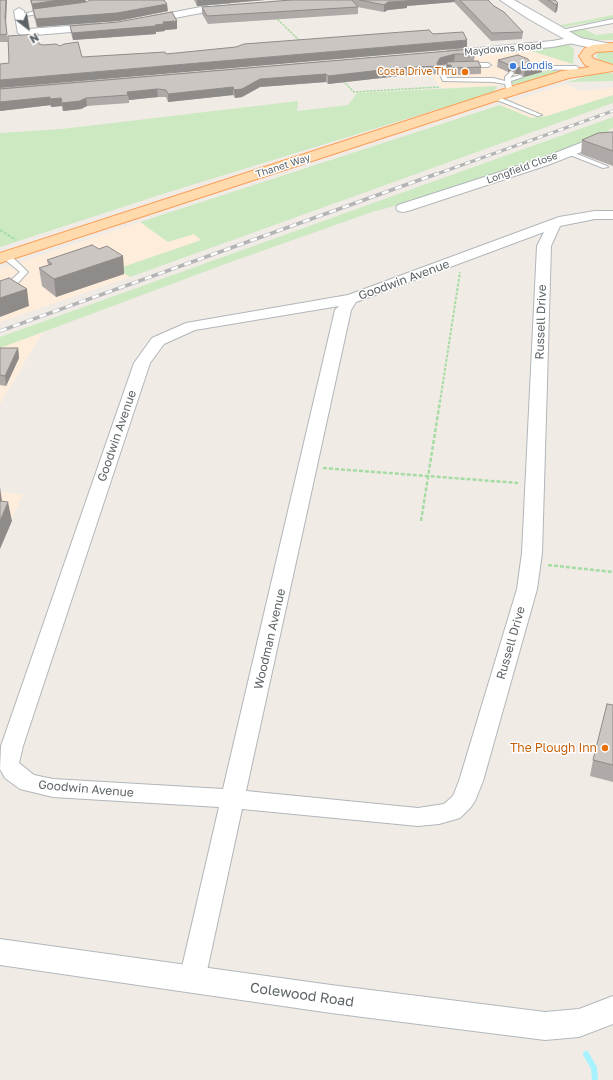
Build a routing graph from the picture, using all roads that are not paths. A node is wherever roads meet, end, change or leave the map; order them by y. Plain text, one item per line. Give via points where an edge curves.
1 (506, 0) edge
2 (240, 6) edge
3 (52, 10) edge
4 (19, 13) joint
5 (613, 21) edge
6 (139, 22) edge
7 (102, 27) edge
8 (62, 30) junction
9 (560, 31) junction
10 (576, 40) junction
11 (65, 41) dead end
12 (611, 47) edge
13 (440, 54) edge
14 (586, 56) junction
15 (488, 65) dead end
16 (545, 66) junction
17 (611, 68) edge
18 (571, 71) junction
19 (509, 85) junction
20 (494, 97) junction
21 (539, 115) dead end
22 (613, 140) edge
23 (567, 152) junction
24 (605, 167) dead end
25 (403, 208) dead end
26 (613, 215) edge
27 (554, 225) junction
28 (511, 241) junction
29 (544, 246) junction
30 (3, 257) edge
31 (0, 287) edge
32 (351, 299) junction
33 (233, 799) junction
34 (0, 952) edge
35 (192, 980) junction
36 (608, 1012) edge

1 - 9 main road
2 - 6 street via 182,9
3 - 4 lane
4 - 8 street via 23,33
5 - 9 lane
7 - 8 street
8 - 11 street
9 - 10 main road
10 - 12 main road
10 - 13 street, Maydowns Road
10 - 14 main road
12 - 14 main road via 593,49
14 - 17 main road via 594,64
14 - 18 main road, Thanet Way
15 - 19 lane via 454,65 443,67 441,71 445,80 493,80
16 - 16 lane via 535,69
16 - 18 lane
17 - 18 main road, Thanet Way
18 - 19 main road, Thanet Way
19 - 19 lane via 516,75 507,76
19 - 20 main road, Thanet Way
20 - 21 lane
20 - 30 main road, Thanet Way
22 - 23 street, Longfield Close via 597,142
23 - 24 lane
23 - 25 street, Longfield Close via 436,202
26 - 27 street, Goodwin Avenue via 564,220
27 - 28 street, Goodwin Avenue
27 - 29 street, Russell Drive
28 - 29 street via 529,240
28 - 32 street, Goodwin Avenue
29 - 33 street, Russell Drive via 535,484 527,589 471,782 463,801 452,811 418,817
30 - 31 lane via 24,272 14,282
32 - 33 street, Woodman Avenue via 344,310
32 - 33 street, Goodwin Avenue via 191,326 158,341 149,352 142,364 8,763 13,772 28,783 53,788
33 - 35 street, Woodman Avenue
34 - 35 main road, Colewood Road
35 - 36 main road, Colewood Road via 481,1020 545,1026 579,1023

